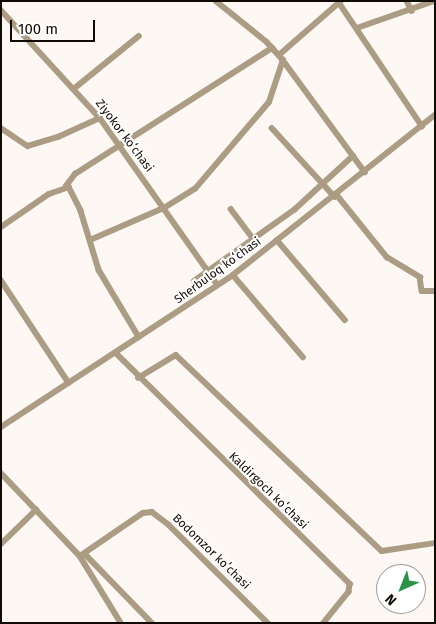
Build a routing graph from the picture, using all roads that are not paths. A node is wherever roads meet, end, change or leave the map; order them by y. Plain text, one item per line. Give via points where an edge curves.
1 (216, 1) edge
2 (407, 1) edge
3 (434, 1) edge
4 (340, 2) edge
5 (1, 10) edge
6 (412, 11) junction
7 (357, 28) junction
8 (139, 36) dead end
9 (272, 48) junction
10 (281, 57) junction
11 (75, 88) junction
12 (435, 115) edge
13 (100, 118) junction
14 (422, 126) junction
15 (1, 128) edge
16 (272, 128) dead end
17 (122, 147) junction
18 (353, 156) junction
19 (365, 172) junction
20 (322, 183) junction
21 (66, 186) junction
22 (336, 196) junction
23 (164, 208) junction
24 (231, 208) dead end
25 (1, 227) edge
26 (90, 240) junction
27 (254, 240) junction
28 (278, 240) junction
29 (209, 271) junction
30 (233, 275) junction
31 (2, 281) edge
32 (194, 281) dead end
33 (218, 285) junction
34 (435, 291) edge
35 (345, 320) dead end
36 (139, 337) junction
37 (116, 353) junction
38 (303, 357) dead end
39 (138, 378) junction
40 (69, 383) junction
41 (1, 426) edge
42 (1, 473) edge
43 (36, 510) junction
44 (435, 543) edge
45 (1, 544) edge
46 (82, 555) junction
47 (121, 623) edge
48 (152, 623) edge
49 (268, 623) edge
50 (324, 623) edge

1 - 9 street
2 - 6 street
3 - 6 street
4 - 7 street
4 - 10 street
5 - 11 street, Ziyokor koʻchasi
6 - 7 street
7 - 14 street
8 - 11 street
9 - 10 street
9 - 17 street
10 - 18 street
10 - 23 street via 269,102 258,119 195,189
11 - 13 street, Ziyokor koʻchasi
12 - 14 street, Sherbuloq koʻchasi
13 - 15 street via 28,146
13 - 17 street, Ziyokor koʻchasi
14 - 19 street, Sherbuloq koʻchasi
16 - 20 street
17 - 21 street via 75,174
17 - 23 street, Ziyokor koʻchasi
18 - 19 street
18 - 20 street
19 - 22 street, Sherbuloq koʻchasi
20 - 22 street
20 - 27 street
21 - 25 street
21 - 26 street via 75,193
22 - 28 street, Sherbuloq koʻchasi
22 - 34 street via 387,257 420,277 422,291
23 - 26 street
23 - 29 street, Ziyokor koʻchasi
24 - 27 street
26 - 36 street via 99,270
27 - 29 street
28 - 30 street, Sherbuloq koʻchasi
28 - 35 street
29 - 32 street
29 - 33 street, Ziyokor koʻchasi
30 - 33 street, Sherbuloq koʻchasi
30 - 38 street
31 - 40 street
33 - 36 street, Sherbuloq koʻchasi
36 - 37 street, Sherbuloq koʻchasi
37 - 39 street, Kaldirgoch koʻchasi
37 - 40 street, Sherbuloq koʻchasi
39 - 44 street via 176,355 382,551
39 - 50 street, Kaldirgoch koʻchasi via 350,584 349,592
40 - 41 street, Sherbuloq koʻchasi
42 - 43 street
43 - 45 street
43 - 46 street
46 - 47 street
46 - 48 street
46 - 49 street, Bodomzor koʻchasi via 143,513 152,512 170,525

